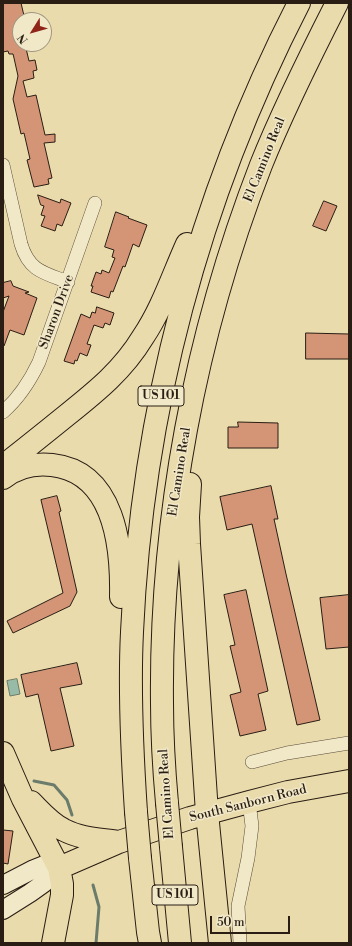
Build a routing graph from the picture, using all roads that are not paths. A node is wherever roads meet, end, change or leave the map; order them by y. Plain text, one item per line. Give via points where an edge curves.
1 (299, 3) edge
2 (337, 3) edge
3 (231, 153) junction
4 (3, 165) edge
5 (95, 203) dead end
6 (68, 282) junction
7 (217, 296) junction
8 (3, 412) edge
9 (3, 466) edge
10 (3, 478) edge
11 (130, 702) junction
12 (349, 743) edge
13 (3, 753) edge
14 (252, 762) dead end
15 (349, 780) edge
16 (18, 790) junction
17 (249, 802) junction
18 (207, 813) junction
19 (119, 842) junction
20 (58, 868) junction
21 (3, 886) edge
22 (3, 910) edge
23 (149, 939) edge
24 (53, 943) edge
25 (180, 943) edge
26 (220, 943) edge
27 (240, 943) edge

1 - 3 highway, US 101 via 258,86
2 - 7 highway, El Camino Real / US 101 via 289,100 262,164 237,230
3 - 9 highway via 143,339 113,376 97,391
3 - 11 highway, US 101 via 186,288 156,422 136,563
4 - 6 street via 24,254 40,271
5 - 6 street, Sharon Drive
6 - 8 street, Sharon Drive via 39,362 26,386
7 - 18 highway via 196,426 188,516
7 - 25 highway, El Camino Real / US 101, bridge via 200,361 175,497 163,635 163,753
10 - 11 highway via 15,470 40,464 59,466 83,476 102,496 110,512 120,556 121,627
11 - 23 highway, US 101, bridge via 136,812
12 - 14 street via 287,753
13 - 16 highway
15 - 17 highway, South Sanborn Road
16 - 19 highway via 44,816 63,830
16 - 20 highway
17 - 18 highway, South Sanborn Road
17 - 27 street via 252,826 238,906
18 - 19 highway, South Sanborn Road
18 - 26 highway
19 - 20 highway, South Sanborn Road
20 - 21 main road, South Sanborn Road via 44,866 34,869
20 - 22 main road, South Sanborn Road via 44,883
20 - 24 highway via 62,895

